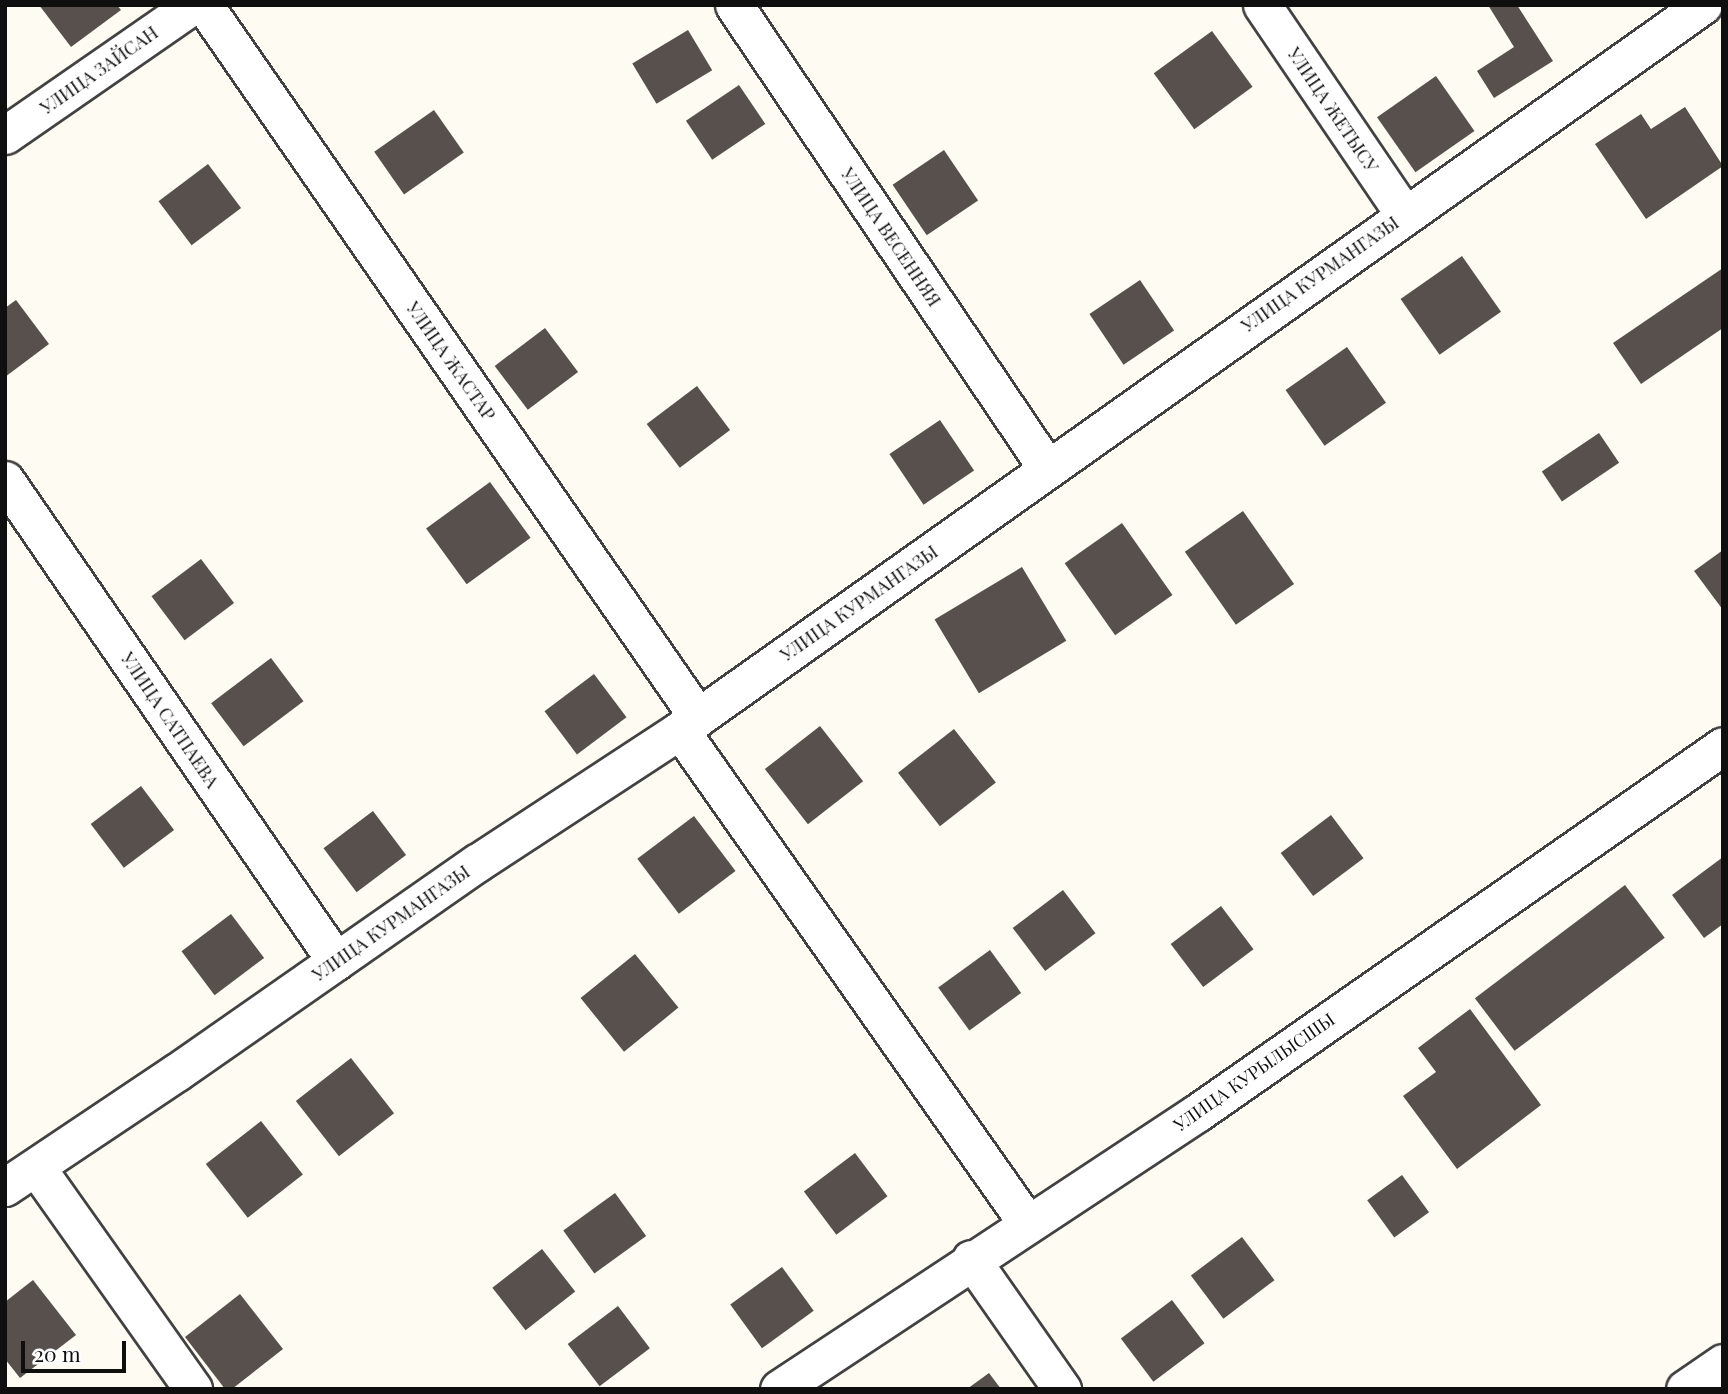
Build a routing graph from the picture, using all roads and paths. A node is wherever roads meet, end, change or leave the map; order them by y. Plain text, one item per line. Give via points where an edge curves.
1 (734, 5) edge
2 (1262, 5) edge
3 (1703, 5) edge
4 (189, 7) edge
5 (5, 135) edge
6 (1404, 214) junction
7 (1047, 468) junction
8 (5, 480) edge
9 (689, 723) junction
10 (1719, 757) edge
11 (335, 961) junction
12 (36, 1167) junction
13 (5, 1186) edge
14 (1027, 1223) junction
15 (971, 1259) junction
16 (1723, 1363) edge
17 (193, 1389) edge
18 (779, 1389) edge
19 (1062, 1389) edge
20 (1685, 1389) edge

1 - 7 street, УЛИЦА ВЕСЕННЯЯ
2 - 6 street, УЛИЦА ЖЕТЫСУ
3 - 6 street, УЛИЦА КУРМАНГАЗЫ
4 - 5 street, УЛИЦА ЗАЙСАН
4 - 9 street, УЛИЦА ЖАСТАР
6 - 7 street, УЛИЦА КУРМАНГАЗЫ
7 - 9 street, УЛИЦА КУРМАНГАЗЫ
8 - 11 street, УЛИЦА САТПАЕВА
9 - 11 street, УЛИЦА КУРМАНГАЗЫ
9 - 14 street, УЛИЦА ЖАСТАР
10 - 14 street, УЛИЦА КУРЫЛЫСШЫ via 1197,1113
11 - 12 street, УЛИЦА КУРМАНГАЗЫ
12 - 13 street, УЛИЦА КУРМАНГАЗЫ
12 - 17 street
14 - 15 street, УЛИЦА КУРЫЛЫСШЫ
15 - 18 street, УЛИЦА КУРЫЛЫСШЫ
15 - 19 street
16 - 20 street

